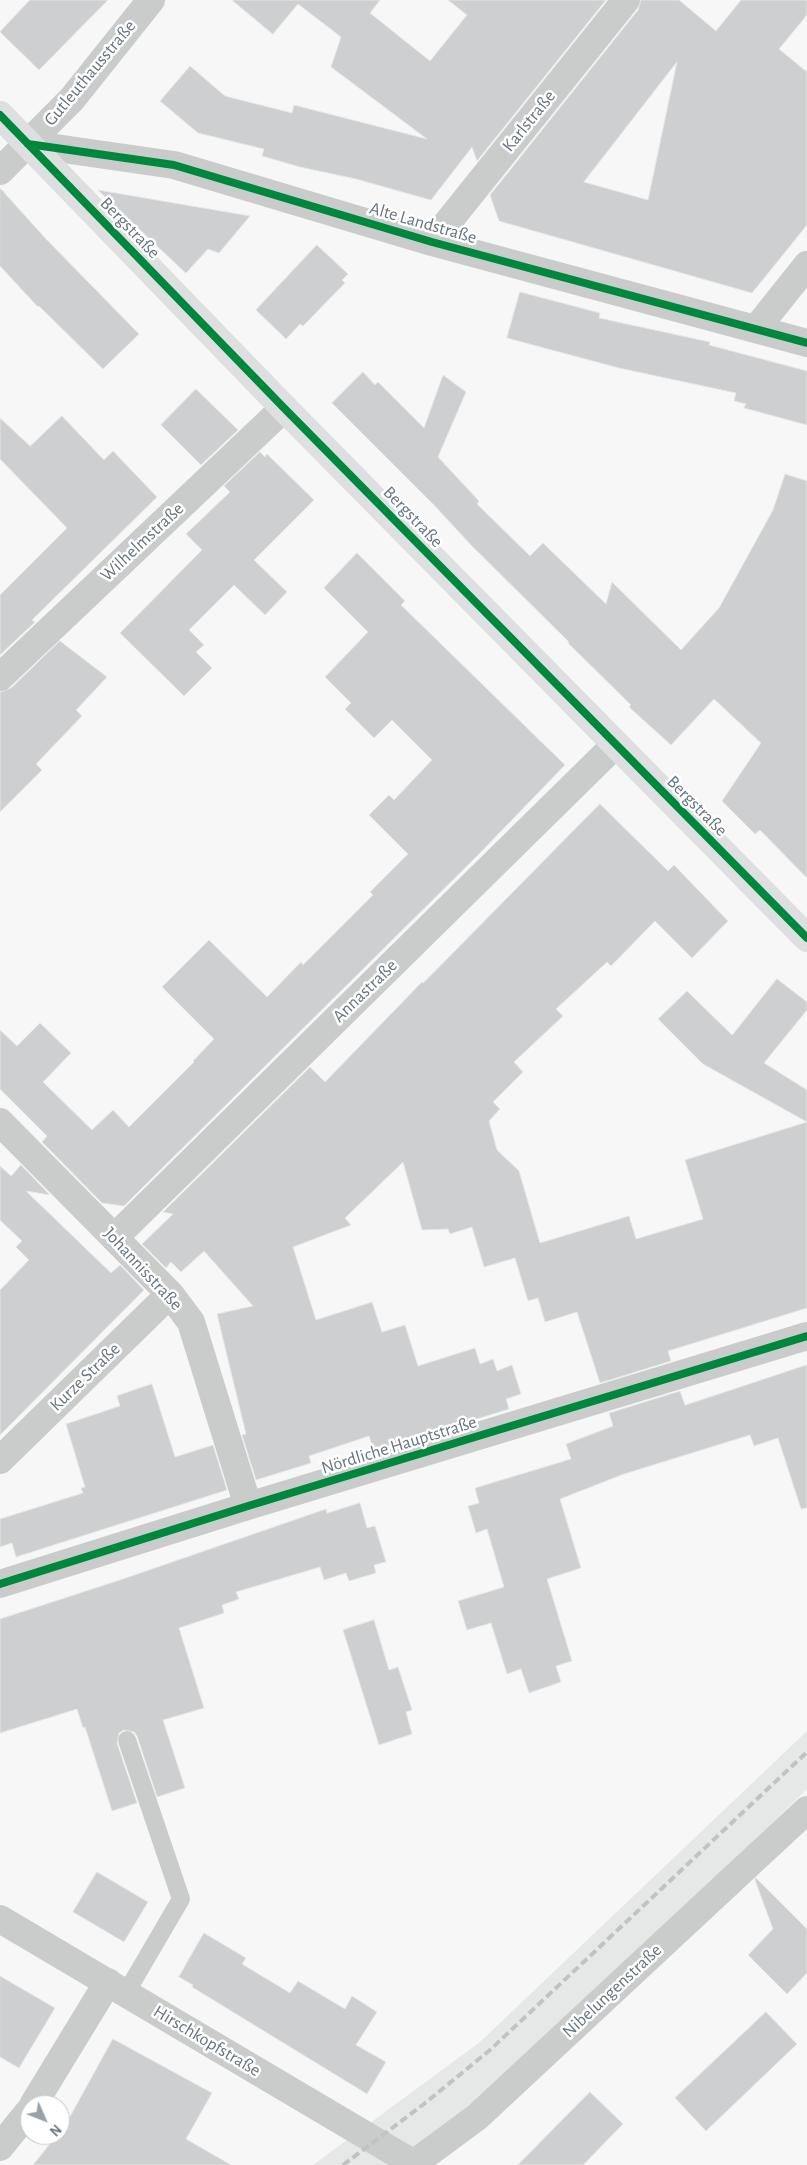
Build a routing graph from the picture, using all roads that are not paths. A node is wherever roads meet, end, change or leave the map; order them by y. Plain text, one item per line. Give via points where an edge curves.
1 (151, 0) edge
2 (626, 0) edge
3 (0, 115) edge
4 (28, 144) junction
5 (0, 171) edge
6 (432, 242) junction
7 (807, 265) edge
8 (756, 329) junction
9 (807, 342) edge
10 (284, 408) junction
11 (0, 677) edge
12 (615, 745) junction
13 (807, 938) edge
14 (0, 1122) edge
15 (115, 1237) junction
16 (170, 1294) junction
17 (807, 1336) edge
18 (0, 1460) edge
19 (248, 1506) junction
20 (0, 1584) edge
21 (127, 1740) dead end
22 (807, 1810) edge
23 (0, 1919) edge
24 (117, 1987) junction
25 (40, 2095) edge
26 (20, 2123) edge
27 (0, 2148) edge
28 (414, 2165) edge

1 - 4 street, Gutleuthausstraße via 72,99
2 - 6 street, Karlstraße
3 - 4 main road, Bergstraße
4 - 5 street, Gutleuthausstraße
4 - 6 street, Alte Landstraße via 174,165
4 - 10 main road, Bergstraße
6 - 8 street, Alte Landstraße
7 - 8 street
8 - 9 street, Alte Landstraße
10 - 11 street, Wilhelmstraße
10 - 12 main road, Bergstraße
12 - 13 main road, Bergstraße
12 - 15 street, Annastraße
14 - 15 street, Johannisstraße
15 - 16 street, Johannisstraße
16 - 18 street, Kurze Straße
16 - 19 street, Johannisstraße via 191,1322
17 - 19 street, Nördliche Hauptstraße
19 - 20 street, Nördliche Hauptstraße
21 - 24 lane via 181,1899
22 - 28 street, Nibelungenstraße via 477,2116
23 - 24 street, Hirschkopfstraße
24 - 25 street
24 - 28 street, Hirschkopfstraße
26 - 27 street

